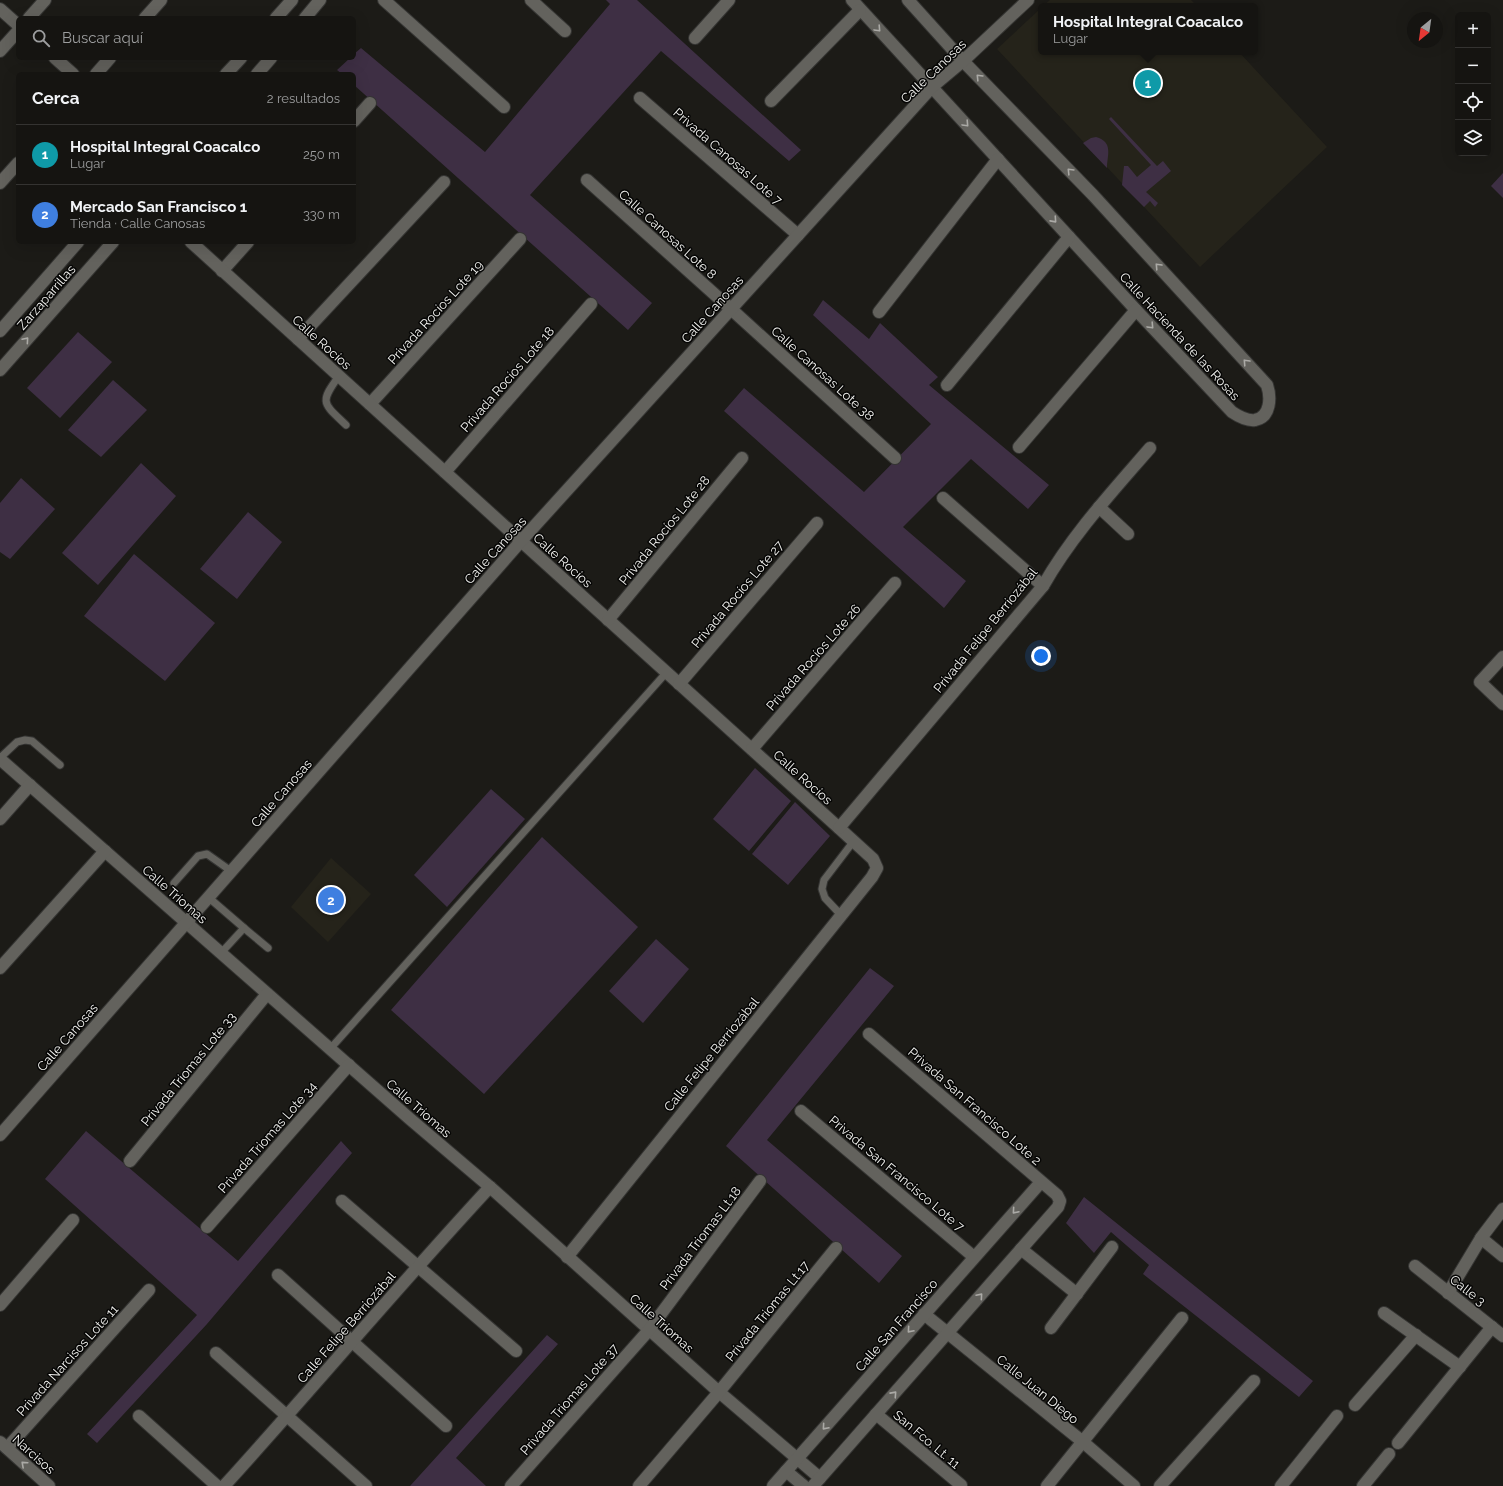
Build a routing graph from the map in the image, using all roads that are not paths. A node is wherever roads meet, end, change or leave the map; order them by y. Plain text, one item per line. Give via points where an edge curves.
1 (45, 0) edge
2 (161, 0) edge
3 (292, 0) edge
4 (320, 0) edge
5 (384, 0) edge
6 (531, 0) edge
7 (730, 0) edge
8 (852, 0) edge
9 (908, 0) edge
10 (1028, 0) edge
11 (0, 9) edge
12 (860, 10) junction
13 (31, 16) edge
14 (148, 16) edge
15 (278, 16) edge
16 (307, 16) edge
17 (16, 23) edge
18 (565, 31) dead end
19 (16, 33) edge
20 (695, 38) dead end
21 (0, 51) edge
22 (57, 60) edge
23 (108, 60) edge
24 (239, 60) edge
25 (269, 60) edge
26 (963, 61) junction
27 (72, 72) edge
28 (98, 72) edge
29 (228, 72) edge
30 (259, 72) edge
31 (932, 88) junction
32 (640, 98) dead end
33 (771, 101) dead end
34 (370, 103) dead end
35 (504, 107) dead end
36 (356, 119) edge
37 (998, 159) junction
38 (16, 165) edge
39 (587, 180) dead end
40 (444, 182) dead end
41 (0, 183) edge
42 (798, 235) junction
43 (1069, 237) junction
44 (520, 239) dead end
45 (76, 244) edge
46 (111, 244) edge
47 (193, 244) edge
48 (246, 244) edge
49 (222, 271) junction
50 (591, 304) dead end
51 (731, 309) junction
52 (1136, 310) junction
53 (879, 312) dead end
54 (0, 331) edge
55 (298, 339) junction
56 (0, 370) edge
57 (339, 376) junction
58 (947, 384) dead end
59 (370, 404) junction
60 (346, 425) dead end
61 (1020, 447) dead end
62 (1150, 448) dead end
63 (742, 458) dead end
64 (895, 458) dead end
65 (445, 472) junction
66 (944, 498) dead end
67 (1099, 507) junction
68 (817, 523) dead end
69 (1128, 534) dead end
70 (521, 541) junction
71 (895, 583) dead end
72 (1043, 586) junction
73 (608, 620) junction
74 (1503, 656) edge
75 (666, 672) junction
76 (679, 684) junction
77 (1503, 704) edge
78 (752, 750) junction
79 (0, 758) edge
80 (60, 765) dead end
81 (30, 785) junction
82 (0, 819) edge
83 (839, 828) junction
84 (853, 842) junction
85 (105, 851) junction
86 (877, 868) joint
87 (231, 871) junction
88 (174, 883) dead end
89 (208, 897) junction
90 (841, 915) junction
91 (186, 922) junction
92 (244, 928) junction
93 (268, 948) dead end
94 (221, 953) junction
95 (0, 968) edge
96 (267, 994) junction
97 (869, 1034) dead end
98 (330, 1049) junction
99 (349, 1065) junction
100 (801, 1111) dead end
101 (0, 1135) edge
102 (130, 1161) dead end
103 (760, 1181) dead end
104 (1041, 1182) junction
105 (490, 1187) junction
106 (342, 1201) dead end
107 (1503, 1209) edge
108 (73, 1220) dead end
109 (207, 1227) dead end
110 (1481, 1238) junction
111 (836, 1248) dead end
112 (1112, 1248) dead end
113 (1021, 1249) junction
114 (1503, 1256) edge
115 (567, 1257) junction
116 (974, 1257) junction
117 (1415, 1266) dead end
118 (417, 1267) junction
119 (278, 1274) dead end
120 (149, 1290) dead end
121 (1448, 1293) junction
122 (1077, 1294) junction
123 (0, 1305) edge
124 (1384, 1313) dead end
125 (924, 1314) junction
126 (1182, 1318) dead end
127 (1492, 1327) junction
128 (1051, 1328) dead end
129 (649, 1330) junction
130 (947, 1333) junction
131 (1416, 1335) junction
132 (1503, 1336) edge
133 (352, 1342) junction
134 (516, 1351) dead end
135 (216, 1354) dead end
136 (1460, 1367) junction
137 (1254, 1381) dead end
138 (719, 1392) junction
139 (1355, 1405) dead end
140 (876, 1414) junction
141 (138, 1416) dead end
142 (288, 1416) junction
143 (1337, 1416) dead end
144 (446, 1426) dead end
145 (1082, 1442) junction
146 (1398, 1443) dead end
147 (3, 1445) edge
148 (1389, 1454) dead end
149 (797, 1459) junction
150 (786, 1471) junction
151 (816, 1482) edge
152 (1285, 1484) edge
153 (961, 1485) dead end
154 (49, 1486) edge
155 (217, 1486) edge
156 (224, 1486) edge
157 (366, 1486) edge
158 (511, 1486) edge
159 (639, 1486) edge
160 (773, 1486) edge
161 (804, 1486) edge
162 (1047, 1486) edge
163 (1134, 1486) edge
164 (1160, 1486) edge
165 (1363, 1486) edge

1 - 13 street
2 - 14 street
3 - 15 street
4 - 16 street
5 - 35 street
6 - 18 street
7 - 20 street
8 - 12 street, Calle Hacienda de las Rosas
9 - 26 street, Calle Hacienda de las Rosas
10 - 26 street, Calle Canosas
11 - 17 street
12 -> 31 street, Calle Hacienda de las Rosas
12 - 33 street
19 - 21 street
22 - 27 street
23 - 28 street
24 - 29 street
25 - 30 street
26 - 31 street, Calle Canosas
52 -> 26 street, Calle Hacienda de las Rosas via 1232,412 1247,420 1256,420 1266,414 1270,392 1267,385 1093,195
31 -> 37 street, Calle Hacienda de las Rosas
31 - 42 street, Calle Canosas
32 - 42 street, Privada Canosas Lote 7
34 - 36 street
37 -> 43 street, Calle Hacienda de las Rosas
37 - 53 street
38 - 41 street
39 - 51 street, Calle Canosas Lote 8
40 - 55 street
42 - 51 street, Calle Canosas
43 - 52 street, Calle Hacienda de las Rosas
43 - 58 street
44 - 59 street, Privada Rocíos Lote 19
45 - 54 street, Zarzaparrillas
56 -> 46 street, Zarzaparrillas
47 - 49 street, Calle Rocíos
48 - 49 street
49 - 55 street, Calle Rocíos
50 - 65 street, Privada Rocíos Lote 18
51 - 64 street, Calle Canosas Lote 38
51 - 70 street, Calle Canosas
52 - 61 street
55 - 57 street, Calle Rocíos
57 - 59 street, Calle Rocíos
57 - 60 lane via 327,392 326,401 330,410
59 - 65 street, Calle Rocíos
62 - 67 street, Privada Felipe Berriozábal
63 - 73 street, Privada Rocíos Lote 28
65 - 70 street, Calle Rocíos
66 - 72 street
67 - 69 street
67 - 72 street, Privada Felipe Berriozábal via 1058,560
68 - 76 street, Privada Rocíos Lote 27
70 - 73 street, Calle Rocíos
70 - 87 street, Calle Canosas
71 - 78 street, Privada Rocíos Lote 26
72 - 83 street, Privada Felipe Berriozábal
73 - 75 street, Calle Rocíos
74 - 77 street via 1480,682
75 - 76 street, Calle Rocíos
75 - 98 lane
76 - 78 street, Calle Rocíos
78 - 83 street, Calle Rocíos
79 - 80 lane via 17,742 25,740 32,741
79 - 81 street, Calle Triomas
81 - 82 street
81 - 85 street, Calle Triomas
83 - 84 street, Calle Rocíos
84 - 86 street, Calle Rocíos via 873,859
84 - 90 lane via 824,880 822,889 825,898
85 - 91 street, Calle Triomas
85 - 95 street
86 - 90 street, Calle Felipe Berriozábal
87 - 88 lane via 207,854 202,854
87 - 89 street, Calle Canosas
89 - 91 street, Calle Canosas
89 - 92 lane
90 - 115 street, Calle Felipe Berriozábal
91 - 94 street, Calle Triomas
91 - 101 street, Calle Canosas
92 - 93 lane
92 - 94 lane
94 - 96 street, Calle Triomas
96 - 98 street, Calle Triomas
96 - 102 street, Privada Triomas Lote 33
97 - 104 street, Privada San Francisco Lote 2
98 - 99 street, Calle Triomas
99 - 105 street, Calle Triomas
99 - 109 street, Privada Triomas Lote 34
100 - 116 street, Privada San Francisco Lote 7
103 - 129 street, Privada Triomas Lt.18
104 - 113 street, Privada San Francisco Lote 2 via 1057,1195 1060,1201 1058,1207
104 -> 116 street, Calle San Francisco
105 - 115 street, Calle Triomas
105 - 118 street, Calle Felipe Berriozábal
106 - 118 street
107 - 110 street
108 - 123 street
110 - 114 street
110 - 121 street
111 - 138 street, Privada Triomas Lt.17
112 - 122 street
113 - 122 street
130 -> 113 street
115 - 129 street, Calle Triomas
116 - 125 street, Calle San Francisco
117 - 121 street, Calle 3
118 - 133 street, Calle Felipe Berriozábal
118 - 134 street
119 - 133 street
120 - 147 street, Privada Narcisos Lote 11
121 - 127 street, Calle 3
122 - 128 street
124 - 131 street
125 - 130 street, Calle Juan Diego
125 -> 149 street, Calle San Francisco
126 - 145 street
127 - 132 street, Calle 3
127 - 136 street
129 - 138 street, Calle Triomas
129 - 158 street, Privada Triomas Lote 37
140 -> 130 street
130 - 145 street, Calle Juan Diego
131 - 136 street
131 - 139 street
133 - 142 street, Calle Felipe Berriozábal
133 - 144 street
135 - 142 street
136 - 146 street
137 - 164 street
138 - 149 street, Calle Triomas
138 - 159 street, Privada Triomas Lt.17
140 - 151 street
140 - 153 street, San Fco. Lt. 11
141 - 155 street
142 - 156 street, Calle Felipe Berriozábal
142 - 157 street
143 - 152 street
145 - 162 street
145 - 163 street, Calle Juan Diego
154 -> 147 street, Narcisos
148 - 165 street
149 - 150 street, Calle San Francisco
149 - 151 street, Calle Triomas
150 - 160 street, Calle San Francisco
150 - 161 street

